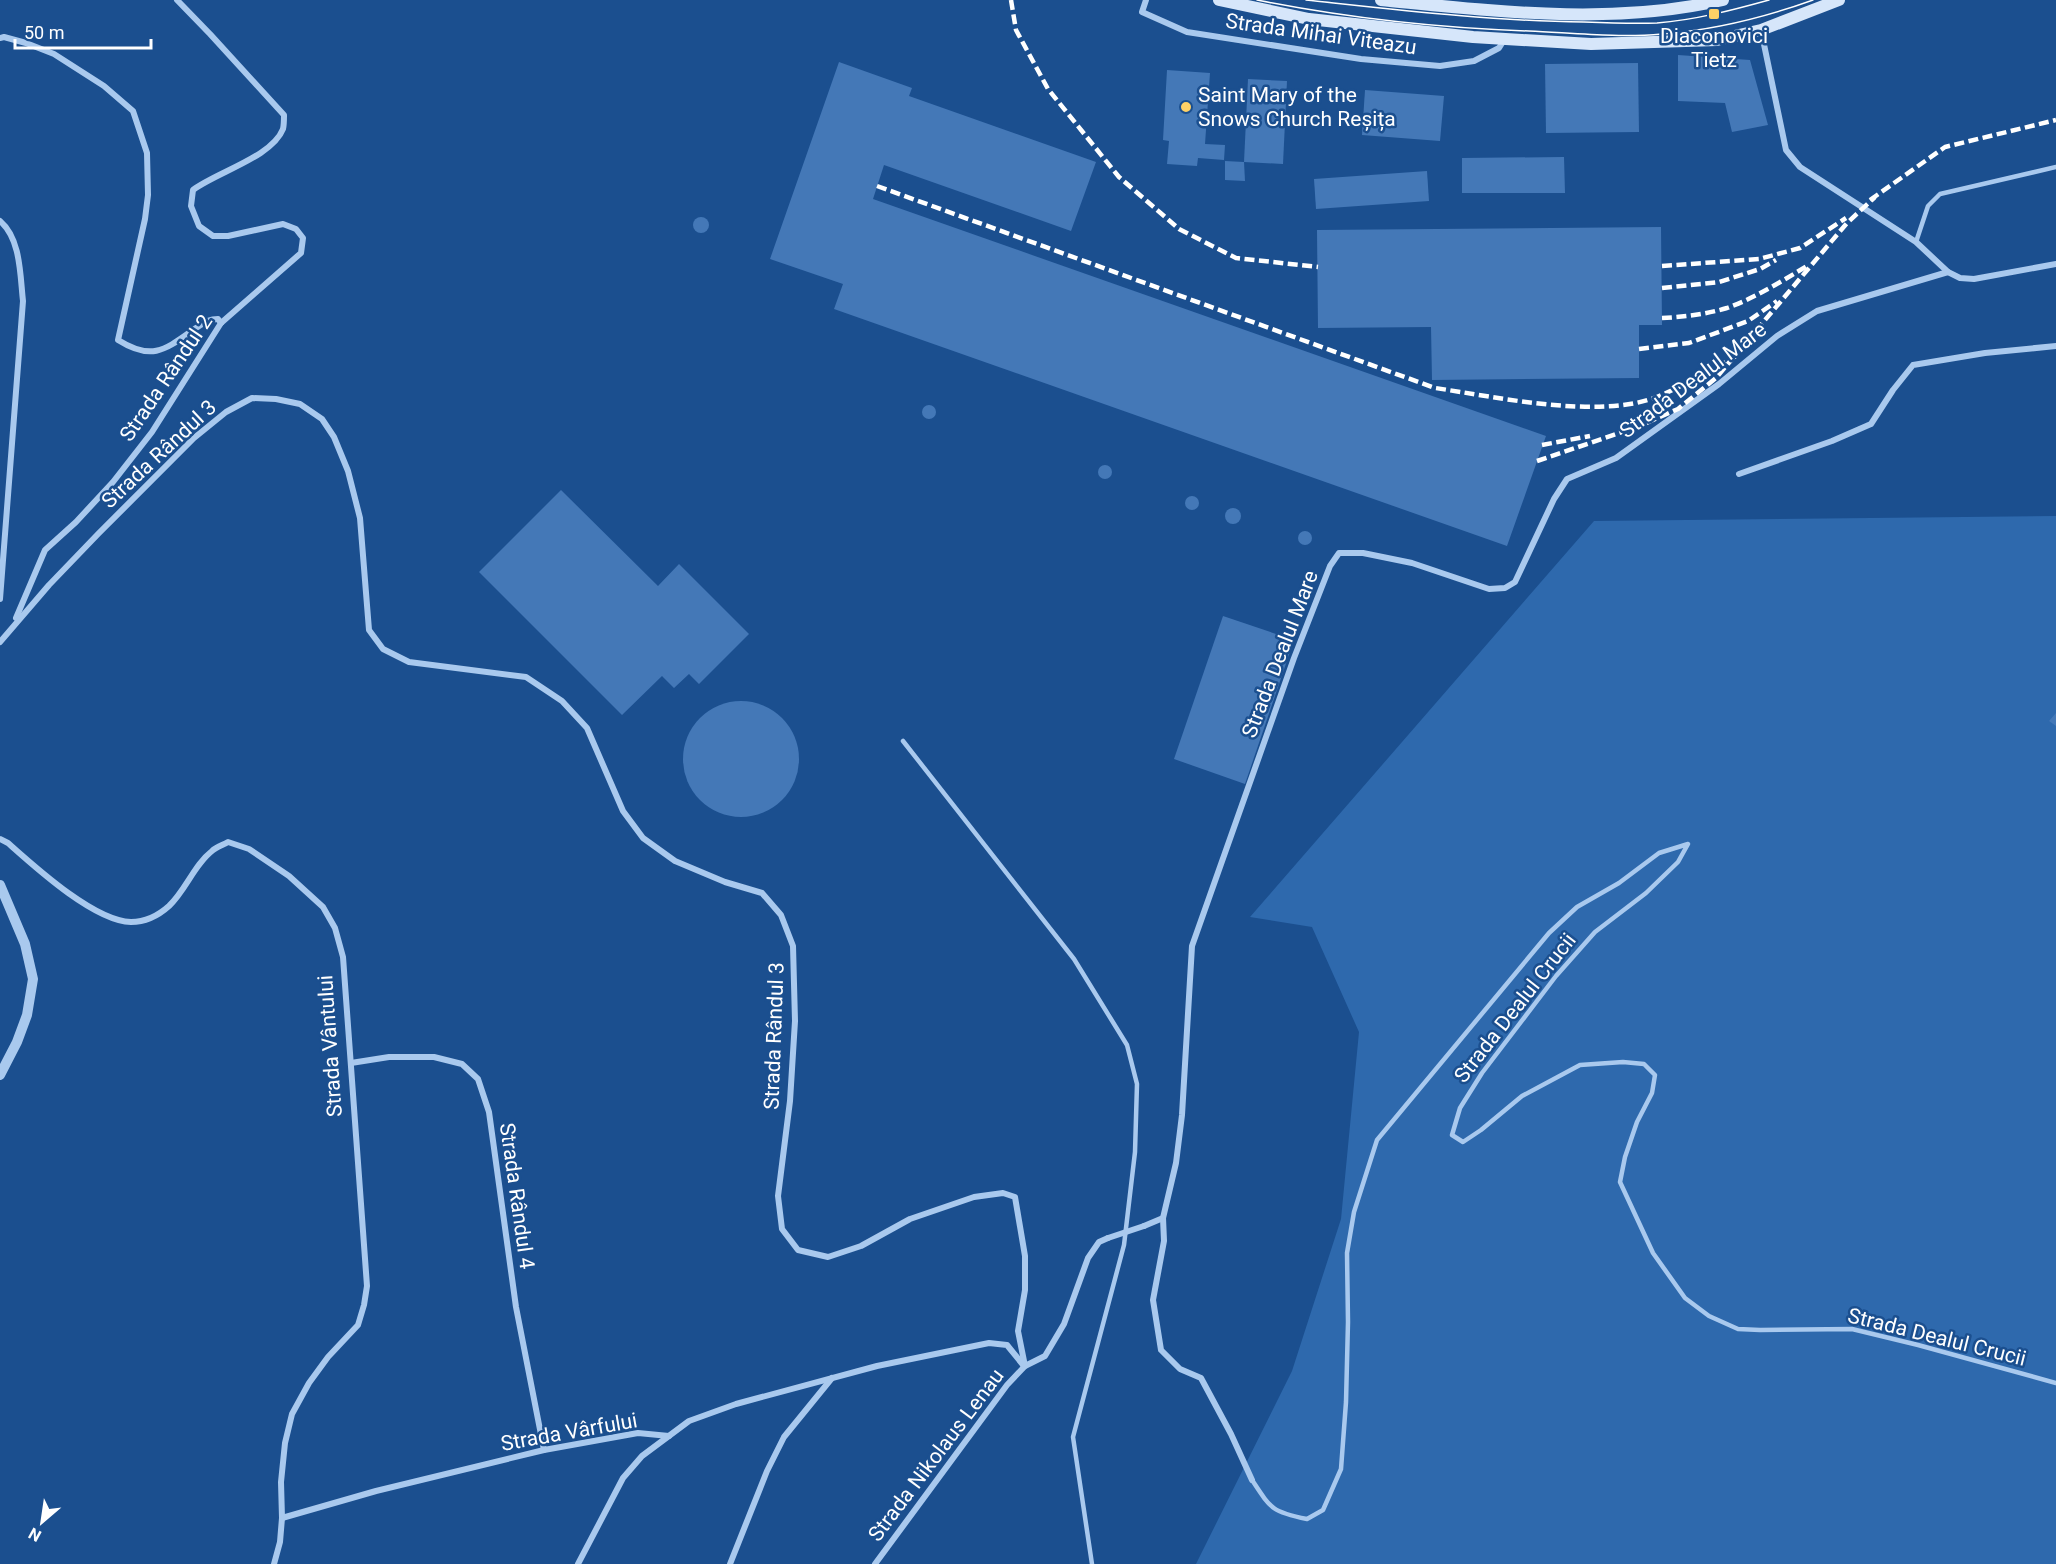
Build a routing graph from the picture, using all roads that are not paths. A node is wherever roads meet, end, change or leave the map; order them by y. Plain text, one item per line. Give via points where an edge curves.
1 (177, 0) edge
2 (1146, 0) edge
3 (1219, 0) edge
4 (1382, 0) edge
5 (1723, 0) edge
6 (1839, 0) edge
7 (1761, 30) junction
8 (0, 38) edge
9 (1504, 39) junction
10 (2056, 167) edge
11 (0, 221) edge
12 (1916, 242) junction
13 (2056, 264) edge
14 (1948, 272) junction
15 (221, 323) junction
16 (2056, 346) edge
17 (1739, 474) dead end
18 (0, 599) edge
19 (13, 626) junction
20 (0, 642) edge
21 (903, 741) dead end
22 (0, 839) edge
23 (0, 885) edge
24 (351, 1063) junction
25 (0, 1075) edge
26 (1163, 1218) junction
27 (1025, 1366) junction
28 (833, 1378) junction
29 (2056, 1383) edge
30 (669, 1436) junction
31 (544, 1450) junction
32 (1252, 1480) joint
33 (282, 1518) junction
34 (274, 1564) edge
35 (578, 1564) edge
36 (730, 1564) edge
37 (875, 1564) edge
38 (1092, 1564) edge

1 - 15 street, Strada Rândul 2 via 284,115 283,129 274,142 193,190 190,206 199,226 213,236 228,236 283,224 296,229 303,238 301,253
2 - 9 street, Strada Mihai Viteazu via 1142,12 1187,32 1361,59 1440,66 1474,61 1499,48
3 - 9 main road via 1309,18
4 - 5 main road via 1605,15 1676,10
6 - 7 main road
7 - 9 main road via 1695,41 1591,44
7 - 12 street via 1786,150 1800,167
8 - 15 street via 54,54 134,111 147,153 148,195 118,340 146,353 169,347 209,320
10 - 12 lane via 1940,194 1928,206
11 - 18 street via 8,227 17,255 23,301
12 - 14 street
13 - 14 street via 1974,279
14 - 26 street, Strada Dealul Mare via 1817,311 1777,336 1719,384 1616,458 1567,480 1515,582 1505,588 1489,589 1412,563 1363,553 1339,553 1330,566 1294,658 1192,946 1182,1114
15 - 19 street, Strada Rândul 2 via 152,432 113,482 45,550
16 - 17 street via 1913,365 1871,424
19 - 20 street, Strada Rândul 3
19 - 27 street, Strada Rândul 3 via 99,533 194,438 226,412 252,398 276,399 300,404 322,419 348,471 360,518 369,630 382,649 409,662 526,677 562,701 586,728 623,811 643,838 675,861 762,893 781,915 793,946 795,1021 778,1196 782,1229 798,1250 828,1257 861,1246 910,1220 974,1197 1003,1192 1015,1197 1025,1256 1025,1290 1018,1331
21 - 38 lane via 1074,959 1127,1046 1137,1084 1135,1152 1124,1245 1074,1437
22 - 24 street, Strada Vântului via 77,898 107,916 131,922 152,918 169,906 212,851 228,842 249,849 289,876 323,908 335,928 343,957
23 - 25 street via 25,944 33,979 27,1015
24 - 31 street, Strada Rândul 4 via 390,1057 434,1057 462,1064 478,1079 489,1112 516,1307
24 - 33 street, Strada Vântului via 367,1286 358,1325 328,1357 292,1414 280,1482
26 - 27 street, Strada Nikolaus Lenau, bridge via 1099,1242 1088,1258 1064,1324 1045,1356
26 - 32 street, Strada Dealul Crucii via 1164,1241 1154,1300 1161,1350 1180,1369 1201,1378
27 - 28 street, Strada Vârfului via 1007,1345 989,1343
27 - 37 street, Strada Nikolaus Lenau via 989,1408
28 - 30 street, Strada Vârfului via 736,1404 689,1421
28 - 36 street via 784,1437
29 - 32 lane, Strada Dealul Crucii via 1852,1329 1738,1329 1708,1316 1685,1298 1653,1253 1620,1182 1637,1122 1652,1093 1655,1075 1644,1064 1580,1065 1522,1096 1462,1142 1452,1135 1460,1108 1482,1073 1556,976 1595,932 1646,893 1678,862 1688,844 1659,853 1619,883 1577,907 1550,933 1377,1140 1354,1212 1347,1253 1346,1402 1341,1468 1323,1510 1307,1520 1267,1504
30 - 31 street, Strada Vârfului via 638,1433
30 - 35 street via 642,1456 623,1478
31 - 33 street, Strada Vârfului
33 - 34 street, Strada Vântului

